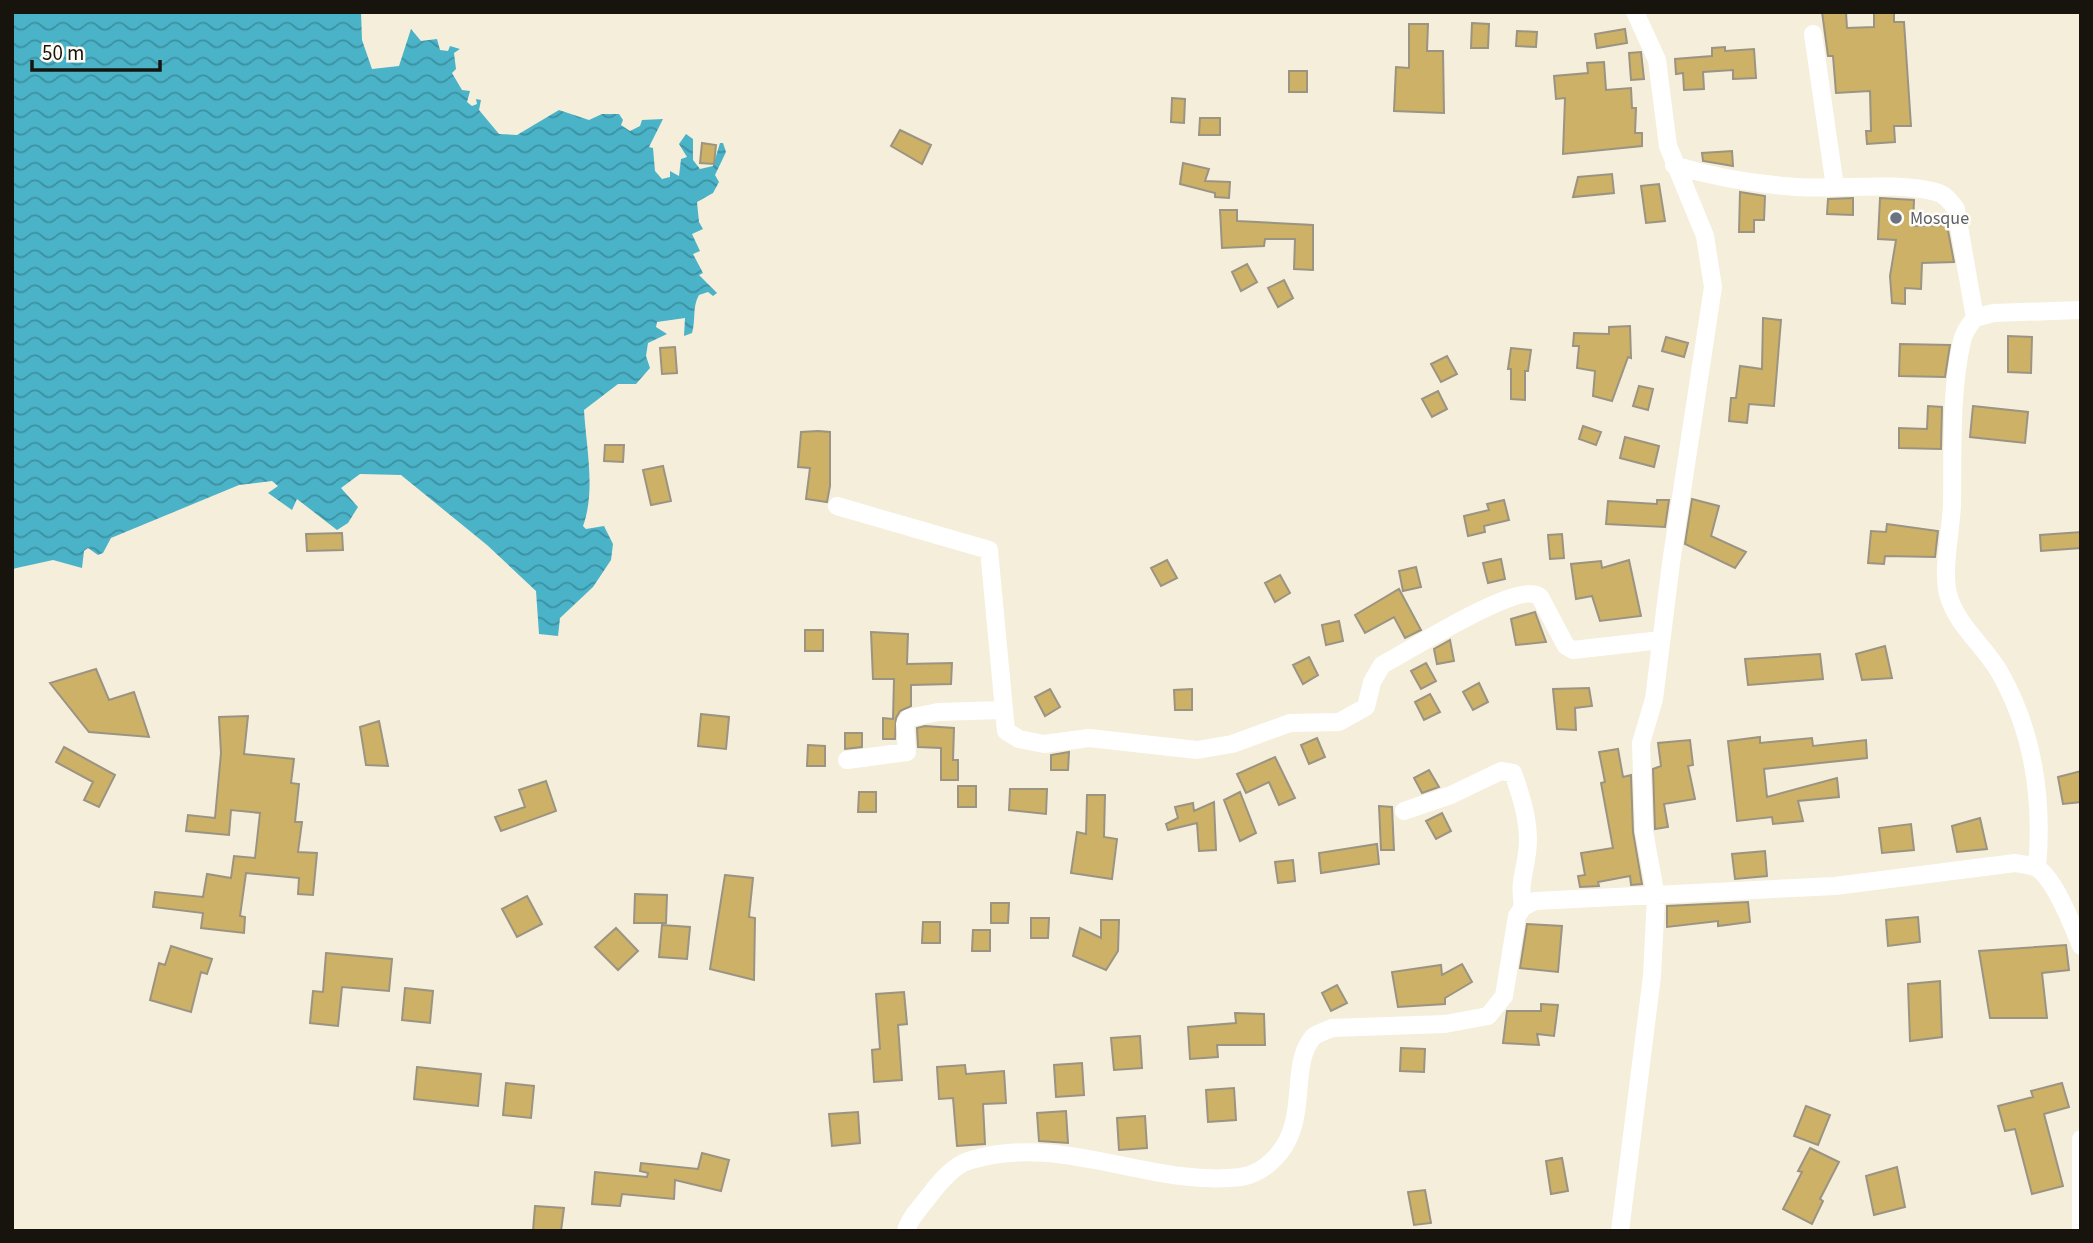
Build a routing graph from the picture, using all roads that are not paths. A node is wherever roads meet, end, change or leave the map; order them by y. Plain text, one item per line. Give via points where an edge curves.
1 (1635, 12) edge
2 (1813, 34) dead end
3 (1674, 165) junction
4 (1835, 187) junction
5 (2081, 310) edge
6 (1975, 318) junction
7 (837, 506) dead end
8 (1661, 640) junction
9 (1003, 710) junction
10 (847, 760) dead end
11 (1405, 811) dead end
12 (2037, 868) junction
13 (1656, 897) junction
14 (1523, 907) junction
15 (2075, 915) edge
16 (2081, 946) edge
17 (2081, 1139) edge
18 (906, 1231) edge
19 (1620, 1231) edge
20 (2081, 1231) edge

1 - 3 street via 1657,60
2 - 4 street
3 - 4 street via 1712,176
3 - 8 street via 1705,236 1713,287
4 - 6 street via 1937,192 1948,198 1956,209
5 - 6 street via 1993,313
6 - 12 street via 1962,340 1950,449 1947,591 1953,610 2000,673 2029,746 2039,793
7 - 9 street via 989,550
8 - 9 street via 1573,650 1566,646 1540,597 1525,592 1492,604 1382,664 1366,707 1339,722 1290,723 1232,744 1197,750 1089,738 1044,744 1019,739 1006,731
8 - 13 street via 1654,698 1642,743 1644,831
9 - 10 street via 938,712 909,718 905,724 907,752
11 - 14 street via 1501,771 1513,773 1527,824 1527,853 1519,884
12 - 13 street via 2015,863 1835,886
12 - 15 street
13 - 14 street via 1535,901
13 - 19 street via 1652,976
14 - 18 street via 1517,916 1504,996 1488,1016 1445,1024 1332,1028 1315,1035 1306,1049 1297,1123 1281,1153 1264,1168 1242,1177 1150,1173 1077,1154 1017,1152 966,1161 940,1181
15 - 16 street
17 - 20 street

